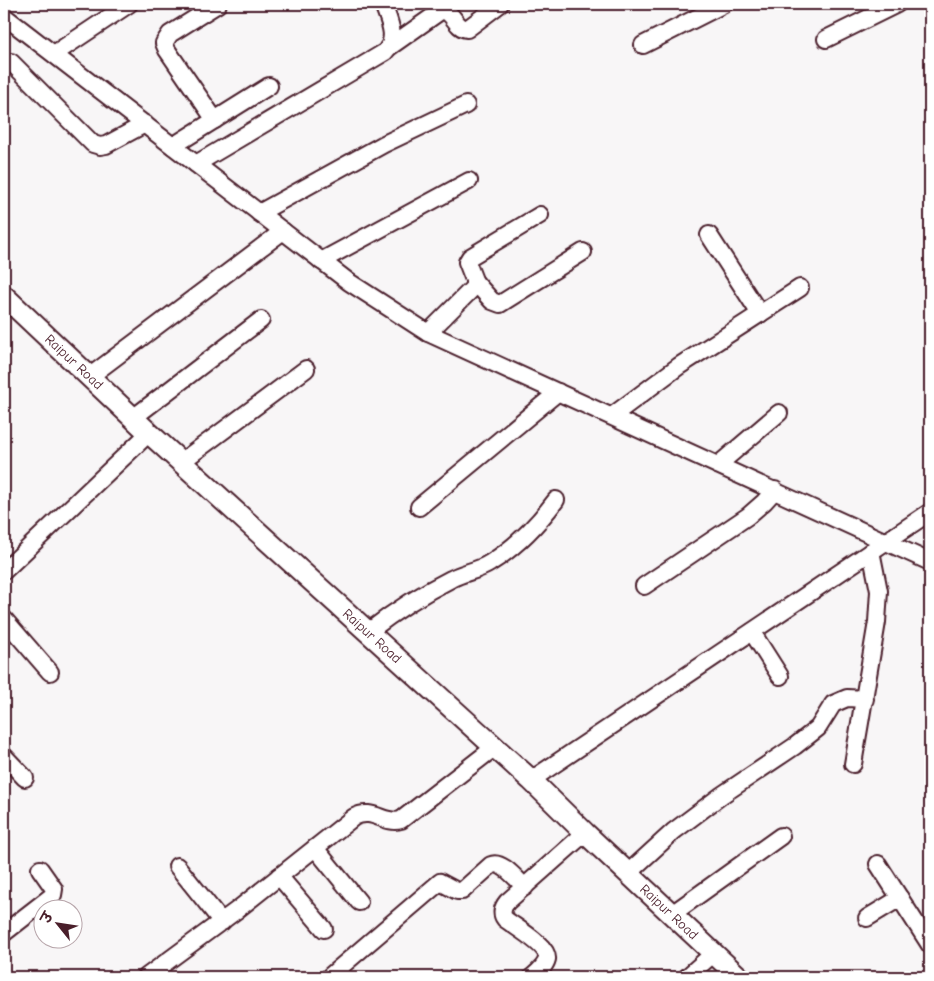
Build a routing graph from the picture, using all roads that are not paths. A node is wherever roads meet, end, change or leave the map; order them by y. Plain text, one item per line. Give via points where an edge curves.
1 (130, 4) edge
2 (218, 4) edge
3 (500, 4) edge
4 (724, 4) edge
5 (897, 4) edge
6 (388, 6) edge
7 (4, 16) edge
8 (826, 40) dead end
9 (643, 45) dead end
10 (388, 48) junction
11 (54, 54) junction
12 (11, 62) dead end
13 (269, 86) dead end
14 (466, 105) dead end
15 (215, 120) junction
16 (145, 124) junction
17 (173, 146) junction
18 (196, 164) junction
19 (469, 181) dead end
20 (259, 213) junction
21 (540, 215) dead end
22 (283, 231) junction
23 (709, 235) dead end
24 (583, 252) dead end
25 (321, 261) junction
26 (475, 282) junction
27 (800, 288) dead end
28 (4, 296) edge
29 (760, 314) junction
30 (261, 320) dead end
31 (428, 333) junction
32 (306, 369) dead end
33 (89, 377) junction
34 (558, 392) junction
35 (779, 413) dead end
36 (612, 416) junction
37 (134, 418) junction
38 (149, 433) junction
39 (181, 462) junction
40 (718, 464) junction
41 (775, 490) junction
42 (556, 500) dead end
43 (419, 507) dead end
44 (930, 512) edge
45 (886, 541) junction
46 (871, 551) junction
47 (930, 562) edge
48 (4, 571) edge
49 (644, 586) dead end
50 (4, 619) edge
51 (368, 632) junction
52 (752, 632) junction
53 (50, 672) dead end
54 (780, 676) dead end
55 (865, 699) junction
56 (494, 747) junction
57 (4, 756) edge
58 (853, 764) dead end
59 (25, 778) dead end
60 (531, 780) junction
61 (585, 833) junction
62 (781, 836) dead end
63 (315, 848) junction
64 (878, 864) dead end
65 (177, 866) dead end
66 (40, 869) dead end
67 (628, 873) junction
68 (280, 876) junction
69 (525, 887) junction
70 (900, 898) junction
71 (359, 902) dead end
72 (672, 914) junction
73 (866, 918) dead end
74 (222, 922) junction
75 (324, 928) dead end
76 (4, 933) edge
77 (930, 944) edge
78 (714, 954) junction
79 (330, 976) dead end
80 (146, 977) edge
81 (532, 977) edge
82 (687, 977) edge
83 (739, 977) edge

1 - 11 street
2 - 15 street via 170,34 164,43
3 - 10 street via 467,29 460,27 449,13 442,10
4 - 9 street
5 - 8 street
6 - 10 street via 393,37
7 - 11 street
10 - 18 street via 365,65
11 - 16 street
12 - 16 street via 93,144 106,145
13 - 15 street
14 - 20 street via 384,144
15 - 17 street
16 - 17 street
17 - 18 street
18 - 20 street
19 - 25 street
20 - 22 street
21 - 26 street via 470,257 467,262
22 - 25 street
22 - 33 street
23 - 29 street
24 - 26 street via 500,304 492,301
25 - 31 street
26 - 31 street via 471,291
27 - 29 street
28 - 33 main road, Raipur Road
29 - 36 street via 679,366
30 - 37 street
31 - 34 street
32 - 39 street
33 - 37 main road, Raipur Road
34 - 36 street
34 - 43 street
35 - 40 street
36 - 40 street
37 - 38 main road, Raipur Road
38 - 39 main road, Raipur Road
38 - 48 street
39 - 51 main road, Raipur Road
40 - 41 street
41 - 45 street
41 - 49 street via 748,516
42 - 51 street via 538,523 492,562 454,577 408,602
44 - 45 street
45 - 46 street
45 - 47 street
46 - 52 street
46 - 55 street via 879,602
50 - 53 street
51 - 56 main road, Raipur Road
52 - 54 street
52 - 60 street
55 - 58 street
55 - 67 street via 847,698 833,704 818,728 674,830
56 - 60 main road, Raipur Road
56 - 63 street via 405,818 393,822 363,813
57 - 59 street
60 - 61 main road, Raipur Road
61 - 67 main road, Raipur Road
61 - 69 street
62 - 72 street
63 - 68 street
63 - 71 street
64 - 70 street
65 - 74 street
66 - 76 street via 54,889 53,894
67 - 72 main road, Raipur Road
68 - 74 street
68 - 75 street
69 - 79 street via 496,863 462,891 440,882
69 - 81 street via 506,902 502,913 546,954 542,968
70 - 73 street
70 - 77 street
72 - 78 main road, Raipur Road
74 - 80 street
78 - 82 street
78 - 83 main road, Raipur Road

